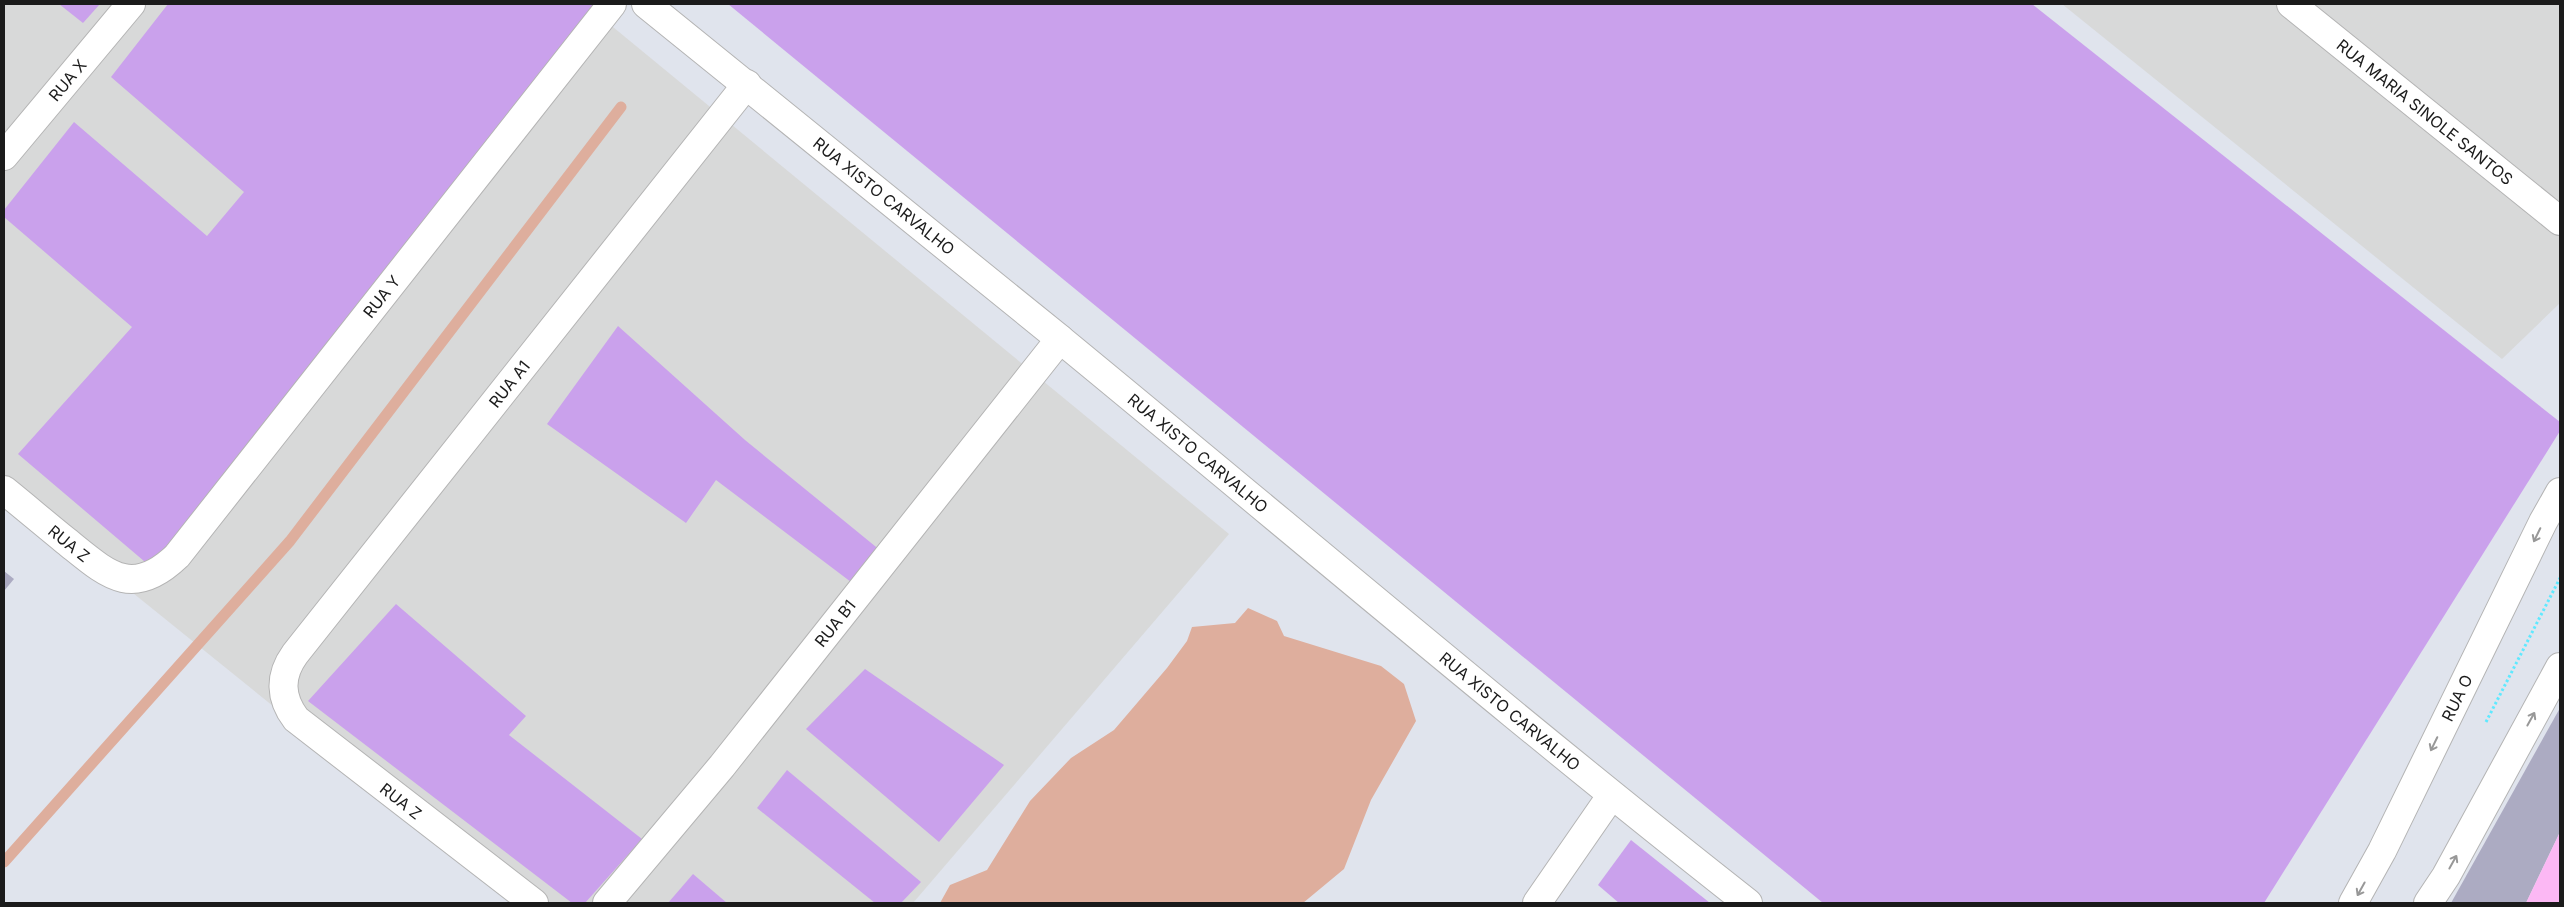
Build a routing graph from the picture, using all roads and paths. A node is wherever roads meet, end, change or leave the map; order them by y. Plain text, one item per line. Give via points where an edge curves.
1 (131, 4) edge
2 (612, 4) edge
3 (646, 4) edge
4 (2291, 4) edge
5 (747, 84) junction
6 (4, 156) edge
7 (2560, 221) edge
8 (1060, 339) junction
9 (4, 490) edge
10 (2560, 492) edge
11 (143, 577) joint
12 (2560, 666) edge
13 (283, 688) joint
14 (1611, 796) junction
15 (534, 903) edge
16 (607, 903) edge
17 (1537, 903) edge
18 (1748, 903) edge
19 (2352, 903) edge
20 (2428, 903) edge

1 - 6 street, RUA X
2 - 11 street, RUA Y via 177,556 155,574
3 - 5 street, RUA XISTO CARVALHO
4 - 7 street, RUA MARIA SINOLE SANTOS
5 - 8 street, RUA XISTO CARVALHO
5 - 13 street, RUA A1 via 295,654 284,674
8 - 14 street, RUA XISTO CARVALHO
8 - 16 street, RUA B1 via 722,766
9 - 11 street, RUA Z via 104,572 116,577
10 -> 19 street, RUA O via 2382,851
20 -> 12 street via 2446,876
13 - 15 street, RUA Z via 285,701 296,719
14 - 17 street
14 - 18 street, RUA XISTO CARVALHO

